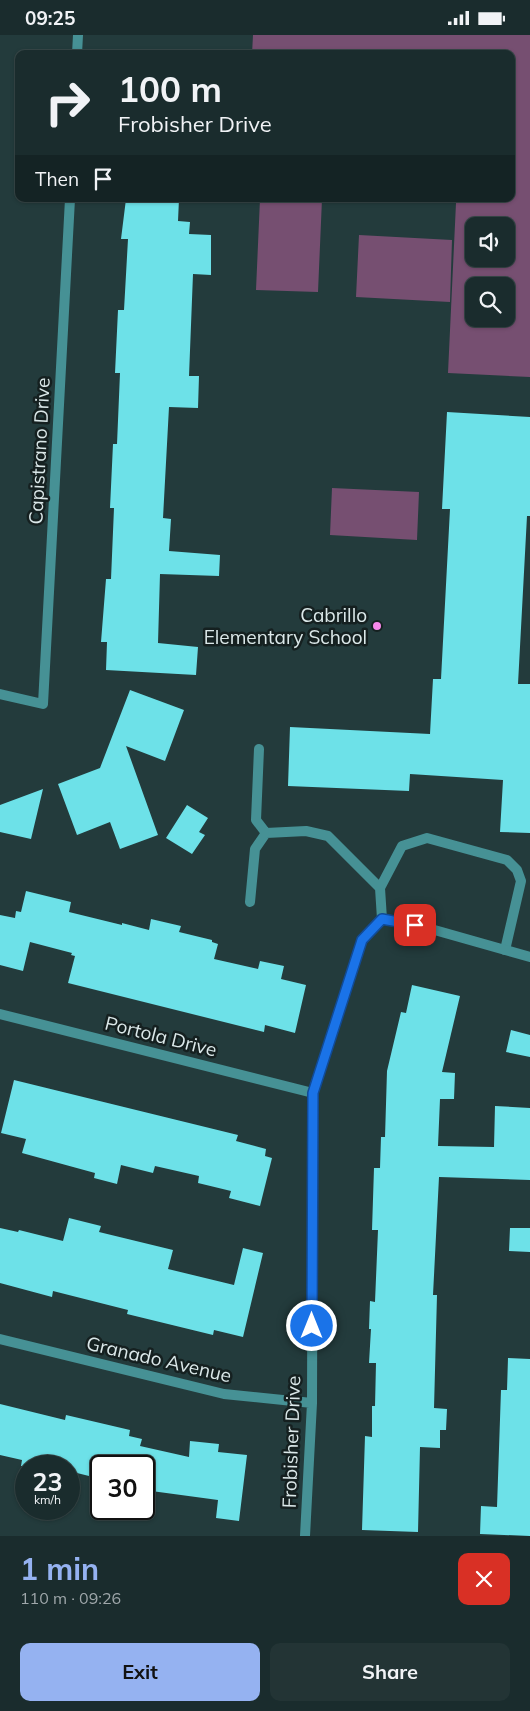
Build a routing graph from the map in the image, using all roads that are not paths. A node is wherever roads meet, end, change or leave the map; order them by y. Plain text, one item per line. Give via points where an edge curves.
1 (78, 35) edge
2 (78, 50) edge
3 (70, 202) edge
4 (0, 695) edge
5 (259, 749) dead end
6 (266, 833) junction
7 (380, 888) junction
8 (250, 902) dead end
9 (382, 919) junction
10 (505, 950) junction
11 (530, 957) edge
12 (0, 1014) edge
13 (313, 1093) junction
14 (0, 1339) edge
15 (312, 1403) junction
16 (305, 1536) edge

1 - 2 street
3 - 4 street, Capistrano Drive via 43,704
5 - 6 street via 256,820
6 - 7 street via 306,831 328,836
6 - 8 street via 255,849
7 - 9 street
7 - 10 street via 402,845 427,838 507,860 517,870 521,881
9 - 10 street
9 - 13 street, Frobisher Drive via 362,940
10 - 11 street
12 - 13 street, Portola Drive
13 - 15 street, Frobisher Drive
14 - 15 street, Granado Avenue via 224,1394
15 - 16 street, Frobisher Drive

